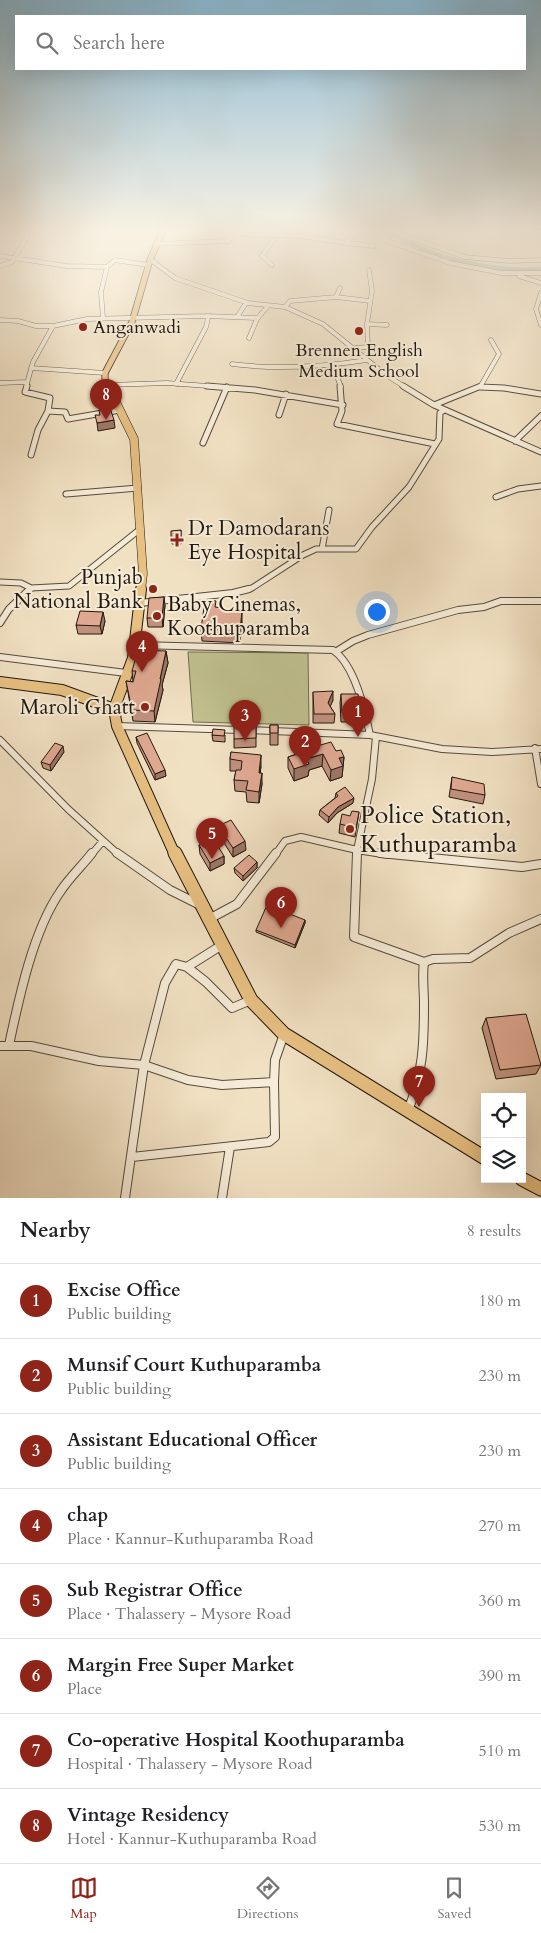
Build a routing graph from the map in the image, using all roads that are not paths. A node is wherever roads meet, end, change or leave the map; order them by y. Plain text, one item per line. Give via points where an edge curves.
1 (101, 286) edge
2 (143, 286) edge
3 (198, 286) edge
4 (372, 286) edge
5 (340, 288) dead end
6 (541, 293) edge
7 (336, 297) junction
8 (370, 301) junction
9 (246, 302) junction
10 (268, 306) junction
11 (285, 307) junction
12 (135, 316) junction
13 (206, 316) junction
14 (237, 317) junction
15 (103, 318) junction
16 (258, 318) junction
17 (0, 320) edge
18 (368, 324) junction
19 (387, 324) dead end
20 (541, 324) edge
21 (53, 326) junction
22 (249, 338) dead end
23 (491, 340) dead end
24 (353, 348) junction
25 (367, 360) junction
26 (232, 364) dead end
27 (333, 366) junction
28 (31, 368) junction
29 (105, 373) junction
30 (26, 382) junction
31 (0, 384) edge
32 (176, 384) junction
33 (108, 385) junction
34 (227, 387) junction
35 (480, 387) junction
36 (286, 394) junction
37 (541, 394) edge
38 (343, 405) junction
39 (434, 405) junction
40 (120, 410) junction
41 (444, 410) junction
42 (48, 411) junction
43 (279, 415) dead end
44 (541, 416) edge
45 (515, 441) junction
46 (203, 443) dead end
47 (435, 444) junction
48 (541, 452) edge
49 (31, 454) dead end
50 (541, 486) edge
51 (138, 488) junction
52 (66, 494) dead end
53 (496, 497) dead end
54 (329, 510) dead end
55 (139, 530) junction
56 (322, 549) junction
57 (0, 582) edge
58 (31, 588) junction
59 (541, 601) edge
60 (140, 603) junction
61 (0, 623) edge
62 (136, 645) junction
63 (337, 651) junction
64 (0, 657) edge
65 (126, 673) junction
66 (0, 682) edge
67 (114, 709) junction
68 (117, 726) junction
69 (373, 736) junction
70 (0, 740) edge
71 (538, 749) edge
72 (541, 784) edge
73 (102, 842) junction
74 (357, 850) junction
75 (541, 864) edge
76 (202, 906) junction
77 (209, 919) junction
78 (541, 919) edge
79 (222, 945) junction
80 (424, 962) junction
81 (187, 967) junction
82 (251, 1000) junction
83 (284, 1034) junction
84 (4, 1045) edge
85 (144, 1065) junction
86 (274, 1082) junction
87 (408, 1112) junction
88 (230, 1147) junction
89 (132, 1156) junction
90 (481, 1156) edge
91 (526, 1181) edge
92 (541, 1189) edge
93 (125, 1198) edge
94 (222, 1198) edge

1 - 15 street
2 - 12 main road
3 - 9 street
4 - 8 street
5 - 7 street
6 - 20 street via 536,308
7 - 8 street
7 - 11 street via 290,301
8 - 18 street
9 - 10 street
9 - 14 street
10 - 11 street
10 - 16 street
11 - 24 street via 323,324
12 - 13 street
12 - 15 street
12 - 29 main road
13 - 14 street
13 - 32 street via 206,327
14 - 16 street
15 - 21 street via 87,318
16 - 22 street
17 - 21 street
18 - 19 street
18 - 24 street via 368,347
21 - 28 street
23 - 35 street via 499,354
24 - 25 street
25 - 27 street
25 - 39 street
26 - 27 street via 286,369
27 - 38 street
28 - 29 street
28 - 30 street
29 - 33 main road
30 - 31 street
30 - 42 street via 24,392 50,398
32 - 33 street
32 - 34 street
33 - 40 main road
34 - 36 street
34 - 46 street
35 - 37 street
35 - 39 street
36 - 38 street
36 - 43 street
38 - 47 street via 337,424
39 - 41 street
40 - 42 street via 68,419 65,412
40 - 51 main road via 134,439
41 - 45 street
41 - 47 street via 440,413 439,437
42 - 49 street
44 - 45 street
45 - 48 street
47 - 56 street via 409,488 372,527 360,545 351,550
50 - 53 street
51 - 52 street
51 - 55 main road
54 - 56 street
55 - 58 street via 69,586
55 - 60 main road via 143,574
56 - 60 street via 303,555 252,588
57 - 58 street via 27,584
58 - 61 street
59 - 63 street via 501,600 484,608 458,610 353,640
60 - 62 main road
62 - 63 street
62 - 65 main road
63 - 69 street via 360,693
64 - 65 street
65 - 67 main road
66 - 67 main road via 62,690
67 - 68 main road
68 - 69 street
68 - 76 main road via 174,855
69 - 71 street via 442,749 484,752
69 - 74 street via 369,792
70 - 73 street
71 - 72 street
73 - 76 street via 174,894
73 - 84 street via 63,887 46,916
74 - 75 street via 522,867
74 - 77 street via 301,837 285,841 237,904
74 - 80 street via 354,937
76 - 77 main road
77 - 79 main road
78 - 80 street via 509,932 470,958
79 - 81 street
79 - 82 main road
80 - 87 street via 424,1045 418,1085
81 - 82 street via 232,1008
81 - 85 street via 176,964 165,983
82 - 83 main road
83 - 86 street via 275,1060
83 - 87 main road
84 - 85 street via 31,1046 99,1061
85 - 86 street via 206,1083
85 - 89 street
86 - 88 street via 275,1137 268,1142
87 - 90 main road
88 - 89 street
88 - 94 street
89 - 93 street
91 - 92 main road

